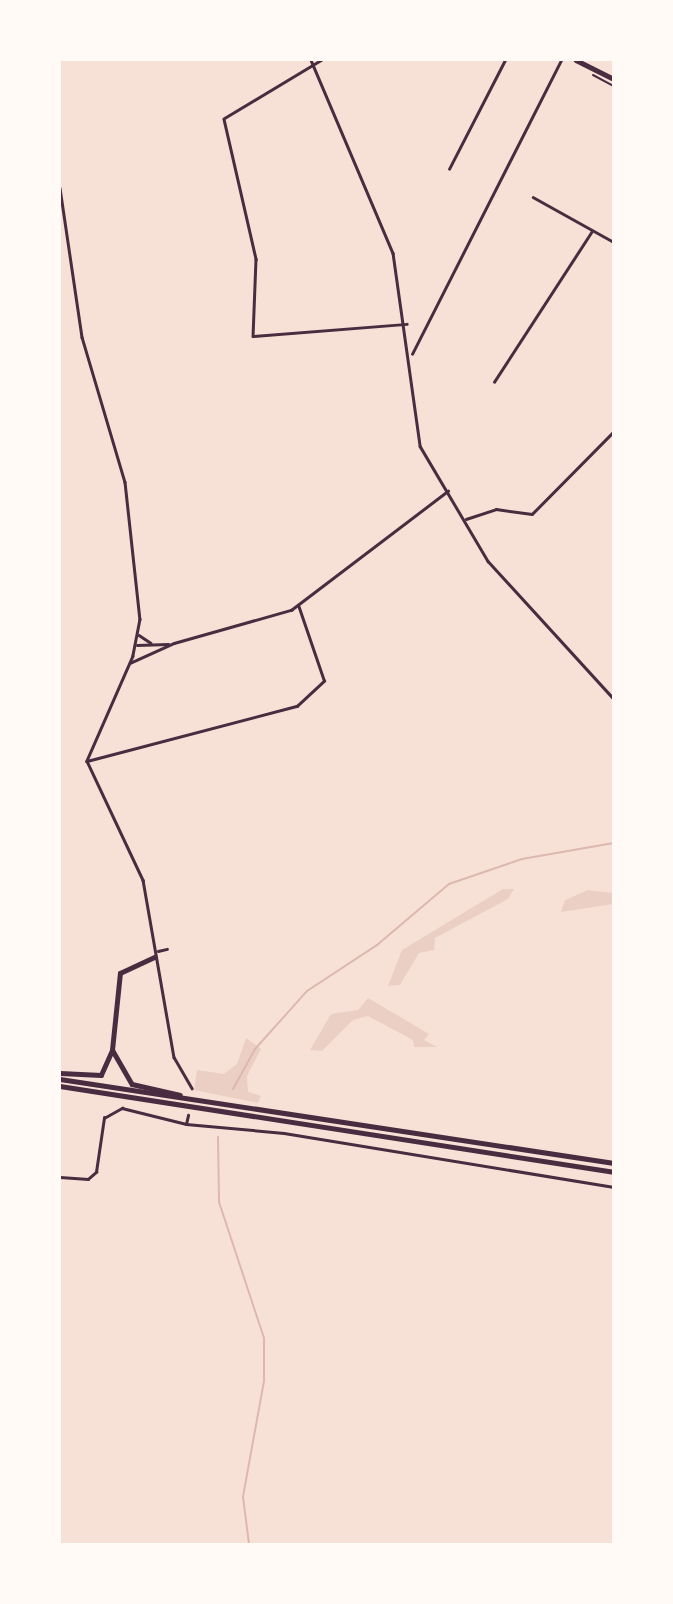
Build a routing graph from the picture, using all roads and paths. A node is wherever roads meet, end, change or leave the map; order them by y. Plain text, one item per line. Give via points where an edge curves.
1 (311, 60) edge
2 (322, 60) edge
3 (505, 60) edge
4 (561, 60) edge
5 (576, 60) edge
6 (314, 64) junction
7 (614, 79) edge
8 (449, 169) dead end
9 (60, 188) edge
10 (533, 197) dead end
11 (592, 231) junction
12 (614, 242) edge
13 (407, 324) junction
14 (412, 354) junction
15 (494, 382) dead end
16 (614, 431) edge
17 (448, 491) junction
18 (466, 519) junction
19 (298, 605) junction
20 (138, 635) junction
21 (174, 643) junction
22 (154, 644) junction
23 (136, 647) junction
24 (150, 652) junction
25 (127, 664) junction
26 (614, 699) edge
27 (87, 761) junction
28 (167, 949) dead end
29 (158, 951) junction
30 (155, 957) junction
31 (112, 1050) junction
32 (60, 1073) edge
33 (60, 1079) edge
34 (60, 1086) edge
35 (192, 1088) dead end
36 (186, 1098) junction
37 (188, 1115) dead end
38 (186, 1124) junction
39 (614, 1163) edge
40 (614, 1172) edge
41 (60, 1177) edge
42 (614, 1187) edge

1 - 6 street
2 - 6 street
3 - 8 street
4 - 14 street
5 - 7 main road
6 - 13 street via 383,225
6 - 13 street via 224,120 256,259 253,336
9 - 20 street via 82,337 125,482
10 - 11 street
11 - 12 street
11 - 15 street
13 - 14 street
14 - 17 street via 412,416 420,446
16 - 18 street via 532,514 496,509
17 - 18 street
17 - 19 street
18 - 26 street via 488,561
19 - 21 street
19 - 27 street via 324,681 297,706
20 - 22 street
20 - 23 street
21 - 22 street
21 - 24 street
22 - 23 street
23 - 24 street
23 - 25 street
24 - 25 street
25 - 27 street
27 - 29 street via 143,880
28 - 29 street
29 - 30 street
30 - 31 main road via 120,973
30 - 35 street via 174,1058
31 - 32 main road via 98,1077
31 - 36 main road via 132,1084
33 - 36 main road
34 - 40 main road
36 - 39 main road
37 - 38 street
38 - 41 street via 163,1113 109,1111 96,1172 88,1179
38 - 42 street via 284,1133

